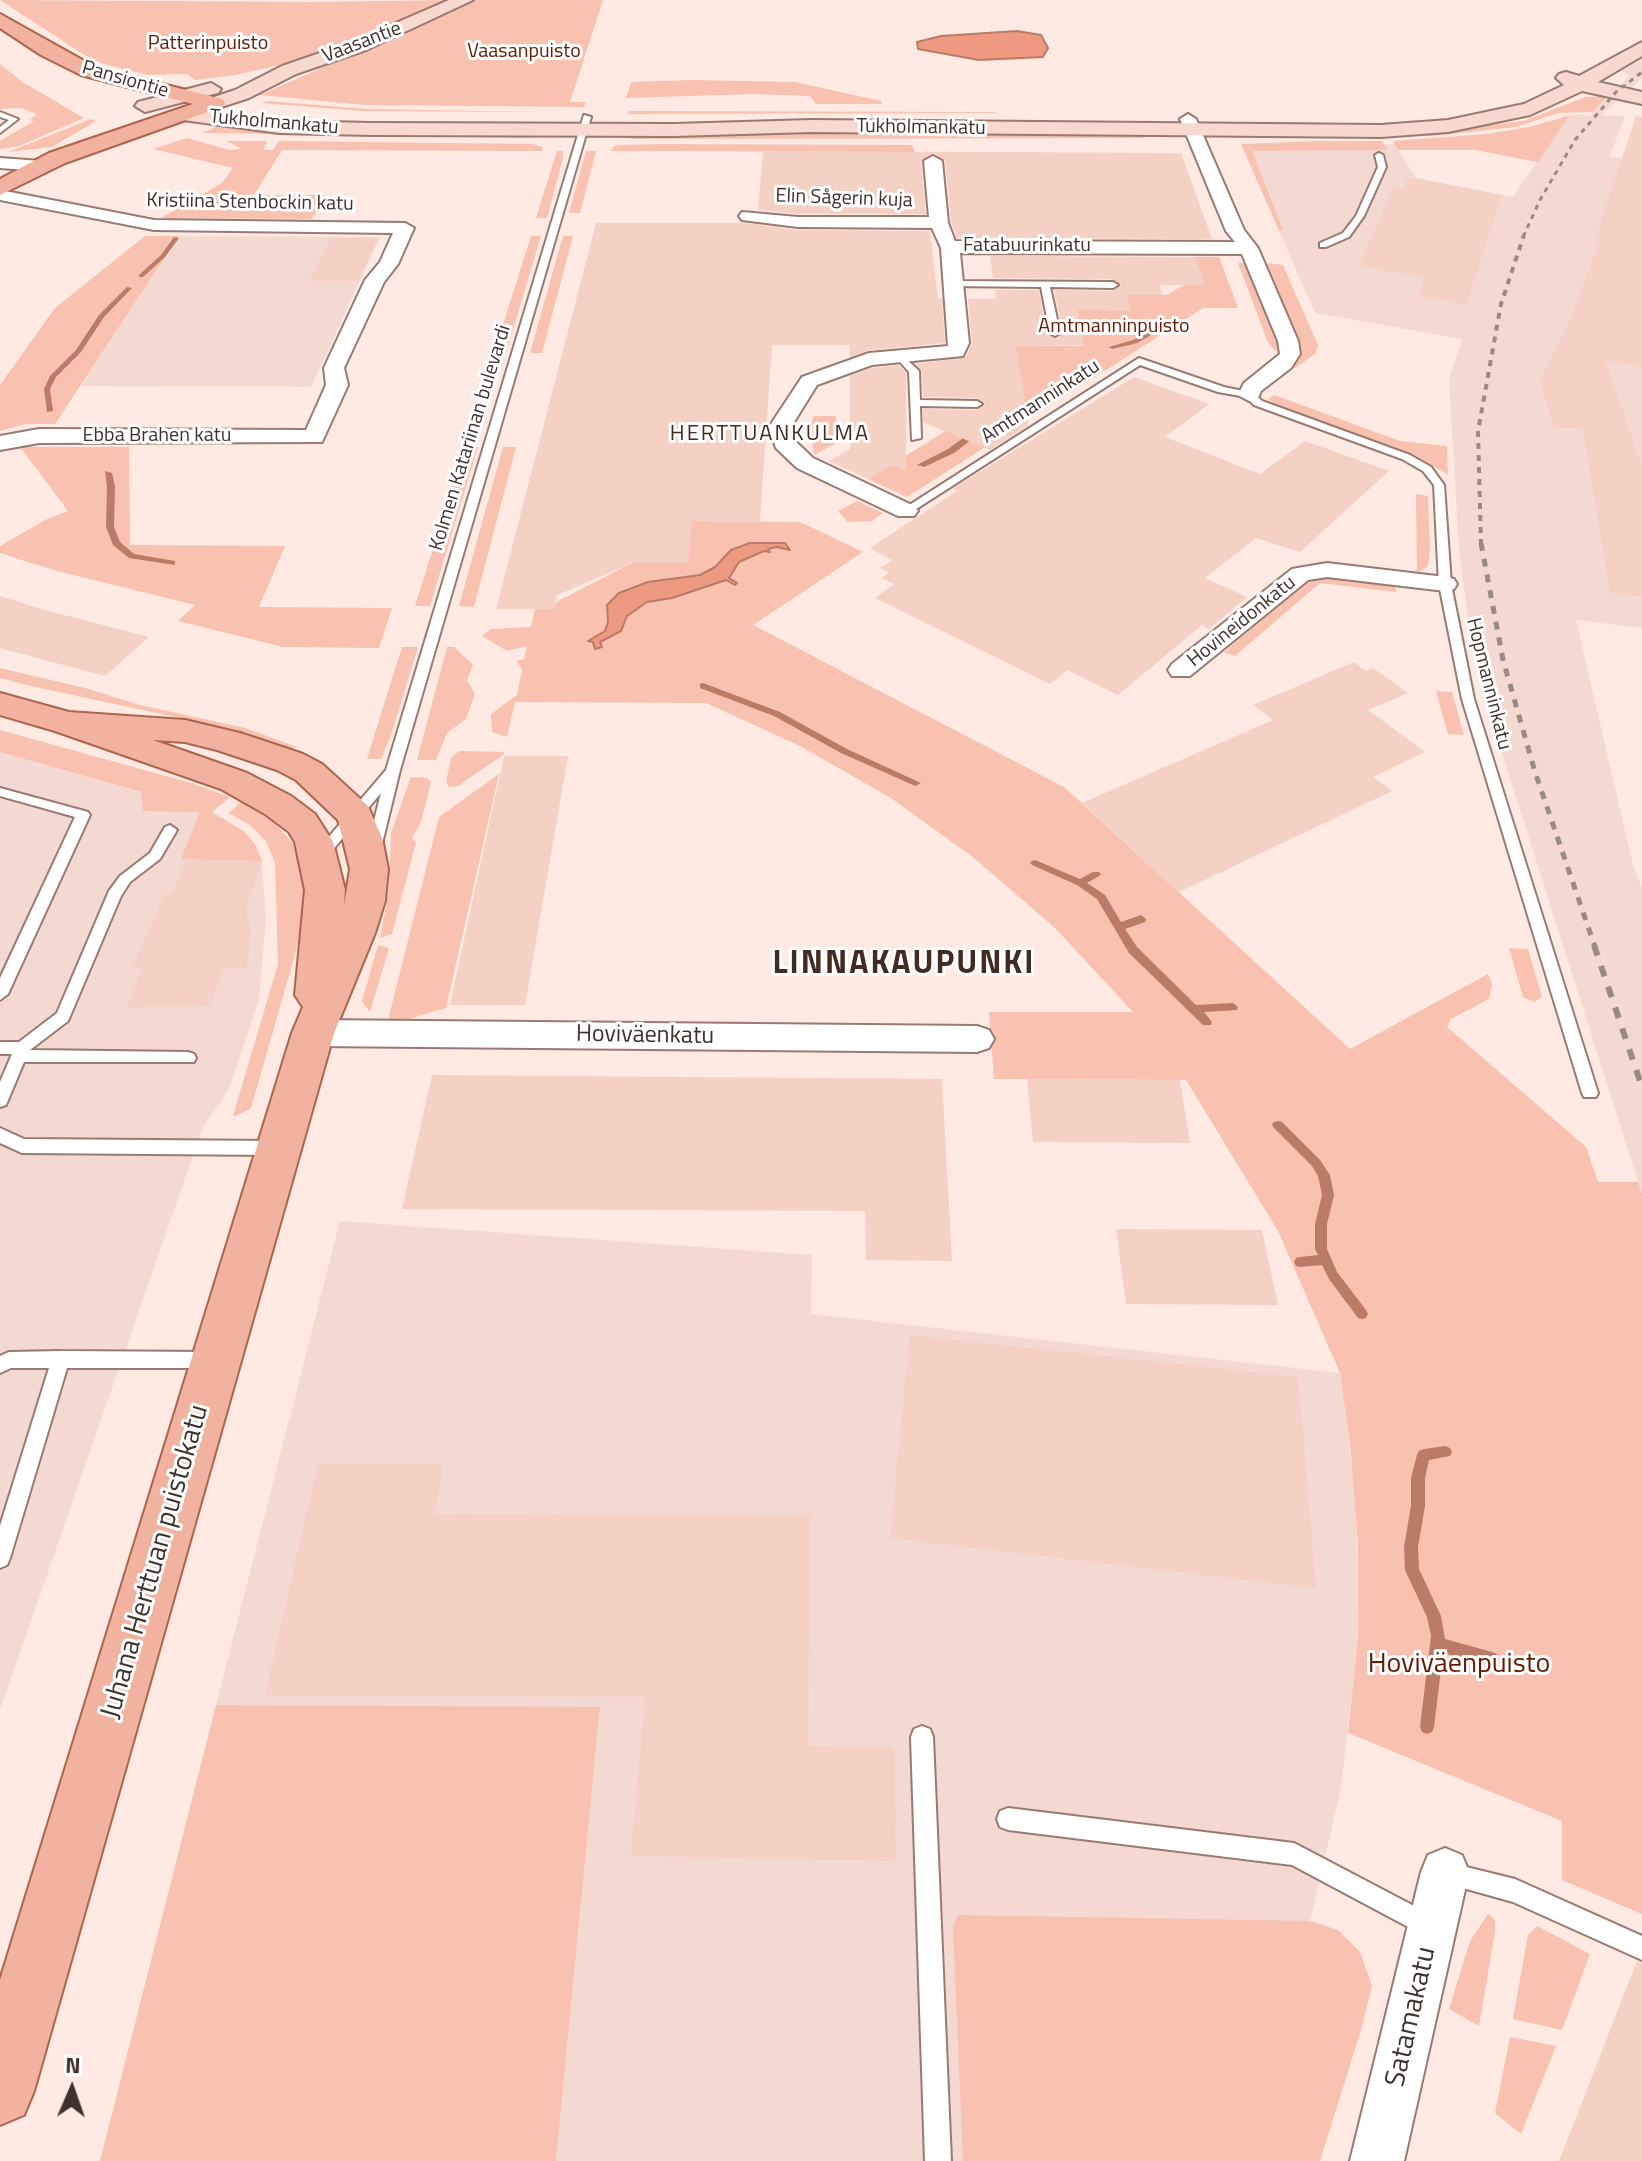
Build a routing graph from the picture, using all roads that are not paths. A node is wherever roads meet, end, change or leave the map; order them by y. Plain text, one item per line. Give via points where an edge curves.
1 (464, 0) edge
2 (0, 20) edge
3 (1642, 26) edge
4 (0, 37) edge
5 (1642, 48) edge
6 (303, 65) junction
7 (1582, 71) junction
8 (280, 74) junction
9 (1642, 89) edge
10 (147, 97) junction
11 (1642, 98) edge
12 (215, 103) junction
13 (182, 105) junction
14 (0, 114) edge
15 (585, 123) junction
16 (1190, 125) junction
17 (0, 131) edge
18 (1217, 133) junction
19 (1379, 155) dead end
20 (933, 161) dead end
21 (49, 162) junction
22 (0, 163) edge
23 (7, 180) edge
24 (0, 195) edge
25 (748, 216) dead end
26 (1250, 217) dead end
27 (939, 223) junction
28 (1323, 245) dead end
29 (950, 247) junction
30 (1249, 248) junction
31 (953, 284) junction
32 (1045, 284) junction
33 (1113, 285) dead end
34 (1055, 333) dead end
35 (899, 355) junction
36 (1249, 395) junction
37 (915, 403) junction
38 (977, 404) dead end
39 (314, 437) joint
40 (916, 438) dead end
41 (0, 443) edge
42 (906, 511) joint
43 (1445, 584) junction
44 (1181, 670) dead end
45 (0, 704) edge
46 (68, 723) junction
47 (393, 770) junction
48 (0, 792) edge
49 (355, 815) junction
50 (170, 830) dead end
51 (320, 856) junction
52 (369, 869) junction
53 (0, 994) edge
54 (313, 1033) junction
55 (977, 1039) dead end
56 (0, 1048) edge
57 (21, 1052) junction
58 (188, 1058) dead end
59 (1590, 1093) dead end
60 (0, 1101) edge
61 (0, 1135) edge
62 (281, 1148) junction
63 (61, 1359) junction
64 (216, 1360) junction
65 (0, 1365) edge
66 (0, 1558) edge
67 (922, 1737) dead end
68 (1008, 1819) dead end
69 (1445, 1872) joint
70 (1432, 1928) junction
71 (1642, 1948) edge
72 (0, 2091) edge
73 (938, 2161) edge
74 (1377, 2161) edge

1 - 6 main road, Vaasantie
2 - 10 main road, Pansiontie via 67,62
3 - 7 main road, Tukholmankatu
4 - 10 main road, Pansiontie via 69,81
5 - 7 main road, Tukholmankatu
6 - 8 main road, Vaasantie
6 - 10 main road, Vaasantie
7 - 9 main road
7 - 11 main road
7 - 18 main road, Tukholmankatu via 1556,74 1505,99 1424,115
7 - 18 main road, Tukholmankatu via 1530,109 1448,126
8 - 12 main road, Vaasantie
8 - 13 main road, Vaasantie
10 - 13 main road, Pansiontie
10 - 21 main road
12 - 13 main road
12 - 15 main road, Tukholmankatu via 277,112
13 - 15 main road, Tukholmankatu via 249,124 306,128
13 - 21 main road
14 - 17 lane via 14,119
15 - 16 main road, Tukholmankatu
15 - 47 lane, Kolmen Katariinan bulevardi
16 - 18 main road, Tukholmankatu
16 - 30 street via 1235,231
19 - 28 lane via 1382,167 1360,216 1346,235
20 - 27 street
21 - 22 street
21 - 23 main road
24 - 39 street, Kristiina Stenbockin katu via 154,225 405,228 334,368 337,385
25 - 27 street, Elin Sågerin kuja via 798,222
26 - 30 street via 1255,231
27 - 29 street
29 - 30 street, Fatabuurinkatu
29 - 31 street, Fatabuurinkatu
30 - 36 street via 1290,354
31 - 32 lane
31 - 35 street, Fatabuurinkatu via 959,347 948,354
32 - 33 lane
32 - 34 lane
35 - 37 lane via 914,371
35 - 42 street, Fatabuurinkatu via 869,359 809,381 780,427 784,443 805,463
36 - 42 lane, Amtmanninkatu via 1139,361
36 - 43 lane, Hopmanninkatu via 1427,469 1439,485
37 - 38 lane
37 - 40 lane
39 - 41 street, Ebba Brahen katu via 39,436
43 - 44 street, Hovineidonkatu via 1327,570 1301,574
43 - 59 lane, Hopmanninkatu via 1468,699
45 - 46 main road, Juhana Herttuan puistokatu
46 - 49 main road, Juhana Herttuan puistokatu via 185,731 267,753 309,772
46 - 51 main road, Juhana Herttuan puistokatu via 252,789 302,823
47 - 49 lane, Kolmen Katariinan bulevardi
47 - 52 lane, Kolmen Katariinan bulevardi
48 - 53 lane via 83,815
49 - 51 lane, Kolmen Katariinan bulevardi
49 - 52 main road, Juhana Herttuan puistokatu
50 - 57 lane via 155,856 125,879 114,895 63,1017
51 - 54 main road, Juhana Herttuan puistokatu via 325,890
52 - 54 main road, Juhana Herttuan puistokatu via 355,933
54 - 55 street, Hoviväenkatu
54 - 62 main road, Juhana Herttuan puistokatu
56 - 57 lane
57 - 58 lane
57 - 60 lane
61 - 62 lane via 22,1146
62 - 64 main road, Juhana Herttuan puistokatu
63 - 64 lane
63 - 65 lane via 9,1360
63 - 66 lane
64 - 72 main road, Juhana Herttuan puistokatu
67 - 73 lane
68 - 70 lane via 1294,1854
69 - 70 street, Satamakatu
69 - 71 lane via 1515,1891
70 - 74 street, Satamakatu

